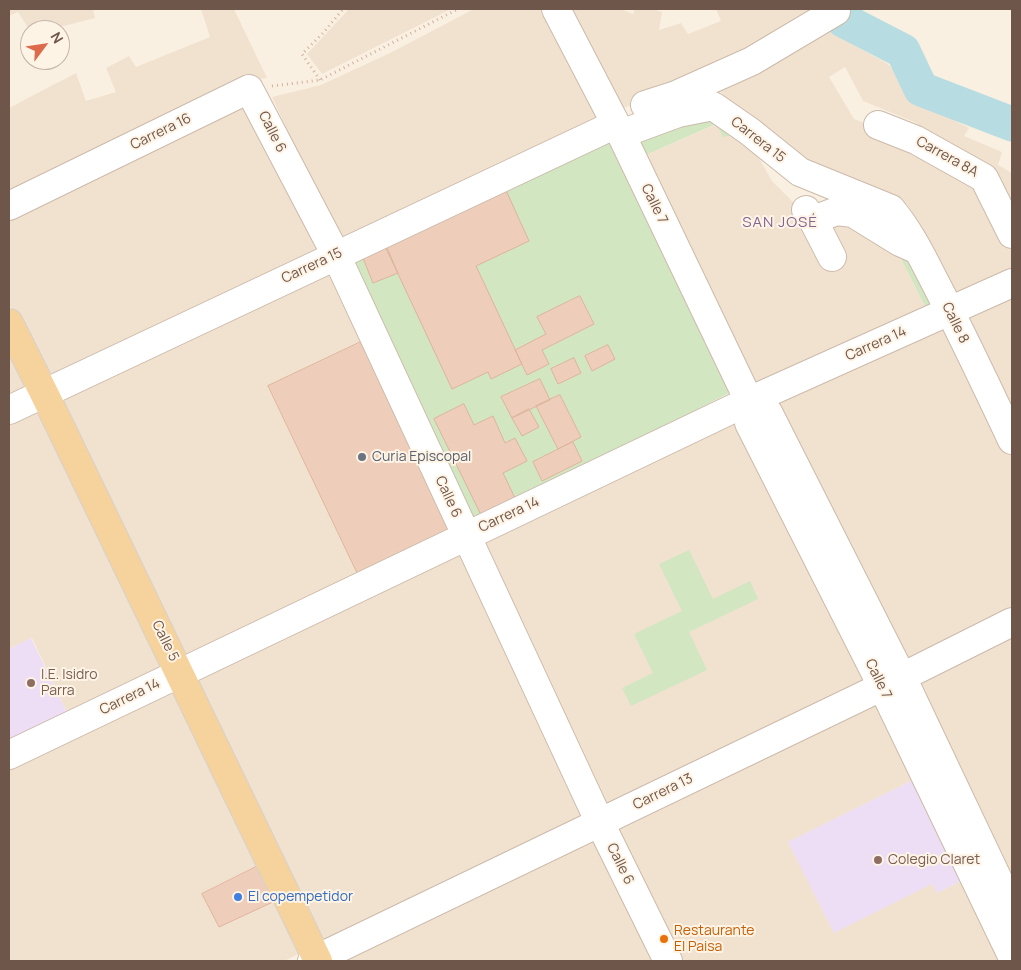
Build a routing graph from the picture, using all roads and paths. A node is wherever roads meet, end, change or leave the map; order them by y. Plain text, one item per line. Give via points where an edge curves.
1 (343, 9) edge
2 (458, 9) edge
3 (556, 9) edge
4 (836, 11) dead end
5 (320, 80) junction
6 (249, 89) junction
7 (616, 125) junction
8 (878, 125) dead end
9 (9, 206) edge
10 (892, 209) joint
11 (1012, 234) edge
12 (918, 250) junction
13 (336, 255) junction
14 (832, 257) dead end
15 (1012, 283) edge
16 (950, 311) junction
17 (9, 323) edge
18 (44, 392) junction
19 (749, 401) junction
20 (9, 410) edge
21 (1012, 440) edge
22 (466, 535) junction
23 (1012, 622) edge
24 (180, 673) junction
25 (892, 681) junction
26 (9, 755) edge
27 (600, 823) junction
28 (1012, 909) edge
29 (1012, 956) edge
30 (316, 960) edge
31 (668, 961) edge

1 - 5 path via 302,54
2 - 5 path
3 - 7 street, Calle 7
4 - 7 street via 752,61
5 - 6 path
6 - 9 street, Carrera 16
6 - 13 street, Calle 6
7 - 10 street, Carrera 15 via 713,106 800,172
7 - 13 street, Carrera 15
7 - 19 street, Calle 7
8 - 11 street, Carrera 8A via 916,140 984,178
10 - 12 street, Calle 8
12 - 14 street via 853,213 837,211 810,215
12 - 16 street, Calle 8
13 - 18 street, Carrera 15
13 - 22 street, Calle 6
15 - 16 street, Carrera 14
16 - 19 street, Carrera 14
16 - 21 street, Calle 8
17 - 18 main road, Calle 5
18 - 20 street, Carrera 15
18 - 24 main road, Calle 5
19 - 22 street, Carrera 14
19 - 25 street, Calle 7 via 750,423
22 - 24 street, Carrera 14
22 - 27 street, Calle 6
23 - 25 street, Carrera 13
24 - 26 street, Carrera 14
24 - 30 main road, Calle 5
25 - 27 street, Carrera 13
25 - 28 street, Calle 7
25 - 29 street, Calle 7
27 - 30 street, Carrera 13
27 - 31 street, Calle 6

